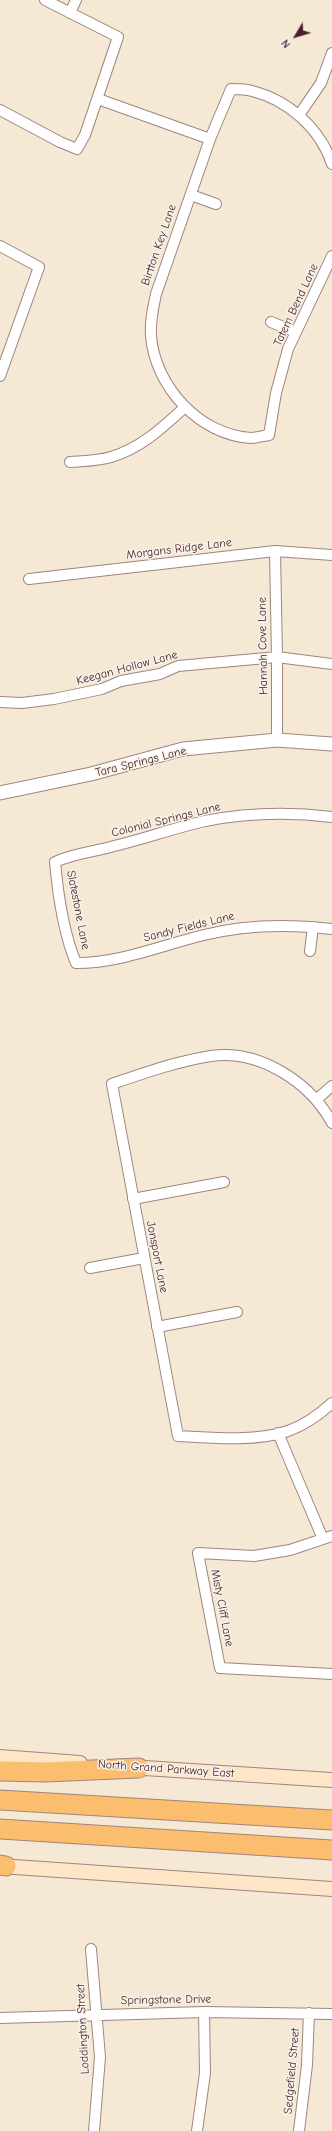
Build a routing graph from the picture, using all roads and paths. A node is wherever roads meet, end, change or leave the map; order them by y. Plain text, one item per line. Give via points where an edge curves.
1 (45, 0) edge
2 (76, 0) edge
3 (70, 13) junction
4 (332, 52) edge
5 (98, 99) junction
6 (0, 110) edge
7 (299, 115) junction
8 (210, 139) junction
9 (332, 164) edge
10 (190, 195) junction
11 (216, 204) dead end
12 (0, 246) edge
13 (332, 256) edge
14 (271, 322) dead end
15 (296, 332) junction
16 (0, 376) edge
17 (185, 407) junction
18 (269, 435) joint
19 (70, 462) dead end
20 (275, 551) junction
21 (332, 555) edge
22 (29, 579) dead end
23 (278, 657) junction
24 (332, 664) edge
25 (0, 702) edge
26 (277, 740) junction
27 (332, 744) edge
28 (0, 793) edge
29 (332, 817) edge
30 (56, 862) joint
31 (313, 927) junction
32 (332, 929) edge
33 (310, 951) dead end
34 (76, 963) joint
35 (332, 1086) edge
36 (317, 1099) junction
37 (332, 1123) edge
38 (224, 1182) dead end
39 (133, 1199) junction
40 (144, 1258) junction
41 (90, 1268) dead end
42 (237, 1312) dead end
43 (157, 1327) junction
44 (332, 1403) edge
45 (278, 1433) junction
46 (328, 1538) edge
47 (332, 1674) edge
48 (0, 1757) edge
49 (139, 1768) junction
50 (0, 1771) edge
51 (332, 1780) edge
52 (0, 1800) edge
53 (332, 1820) edge
54 (0, 1829) edge
55 (332, 1850) edge
56 (2, 1866) edge
57 (332, 1889) edge
58 (91, 1949) dead end
59 (204, 2012) junction
60 (309, 2013) junction
61 (96, 2014) junction
62 (332, 2014) edge
63 (0, 2018) edge
64 (94, 2131) edge
65 (197, 2131) edge
66 (299, 2131) edge

1 - 3 street
2 - 3 street
3 - 5 street via 118,37
4 - 7 street via 321,83
5 - 6 street via 77,149
5 - 8 street
7 - 8 street, Birtton Key Lane via 270,97 251,90 231,89
7 - 9 street via 319,138
8 - 10 street, Birtton Key Lane
10 - 11 street
10 - 17 street, Birtton Key Lane via 150,318 157,366
12 - 16 street via 39,267
13 - 15 street, Tatem Bend Lane
14 - 15 street
15 - 18 street, Tatem Bend Lane via 281,374
17 - 18 street, Birtton Key Lane via 220,430 252,438
17 - 19 street via 153,436 135,447 110,458
20 - 21 street, Morgans Ridge Lane
20 - 22 street, Morgans Ridge Lane
20 - 23 street, Hannah Cove Lane
23 - 24 street, Keegan Hollow Lane
23 - 25 street, Keegan Hollow Lane via 178,666 160,674 121,681 102,689 54,699 22,703
23 - 26 street, Hannah Cove Lane
26 - 27 street, Tara Springs Lane
26 - 28 street, Tara Springs Lane via 183,749 91,774
29 - 30 street, Colonial Springs Lane via 247,815 206,821 113,847 72,855
30 - 34 street, Slatestone Lane via 69,946
31 - 32 street, Sandy Fields Lane
31 - 33 street
31 - 34 street, Sandy Fields Lane via 240,927 146,952 93,963
35 - 36 street
36 - 37 street
36 - 39 street, Jonsport Lane via 292,1078 266,1064 236,1056 213,1056 185,1062 112,1084
38 - 39 street
39 - 40 street, Jonsport Lane
40 - 41 street
40 - 43 street, Jonsport Lane
42 - 43 street
43 - 45 street, Jonsport Lane via 178,1436 261,1437
44 - 45 street via 303,1424
45 - 46 street
46 - 47 street, Misty Cliff Lane via 290,1550 254,1556 198,1553 220,1668
48 - 49 main road, North Grand Parkway East
49 - 50 highway
49 - 51 main road, North Grand Parkway East
52 - 53 highway
54 - 55 highway
56 - 57 main road
58 - 61 street, Loddington Street
59 - 60 street, Springstone Drive
59 - 61 street, Springstone Drive
59 - 65 street via 205,2073
60 - 62 street, Springstone Drive
60 - 66 street, Sedgefield Street via 307,2065
61 - 63 street, Springstone Drive
61 - 64 street, Loddington Street via 100,2057

